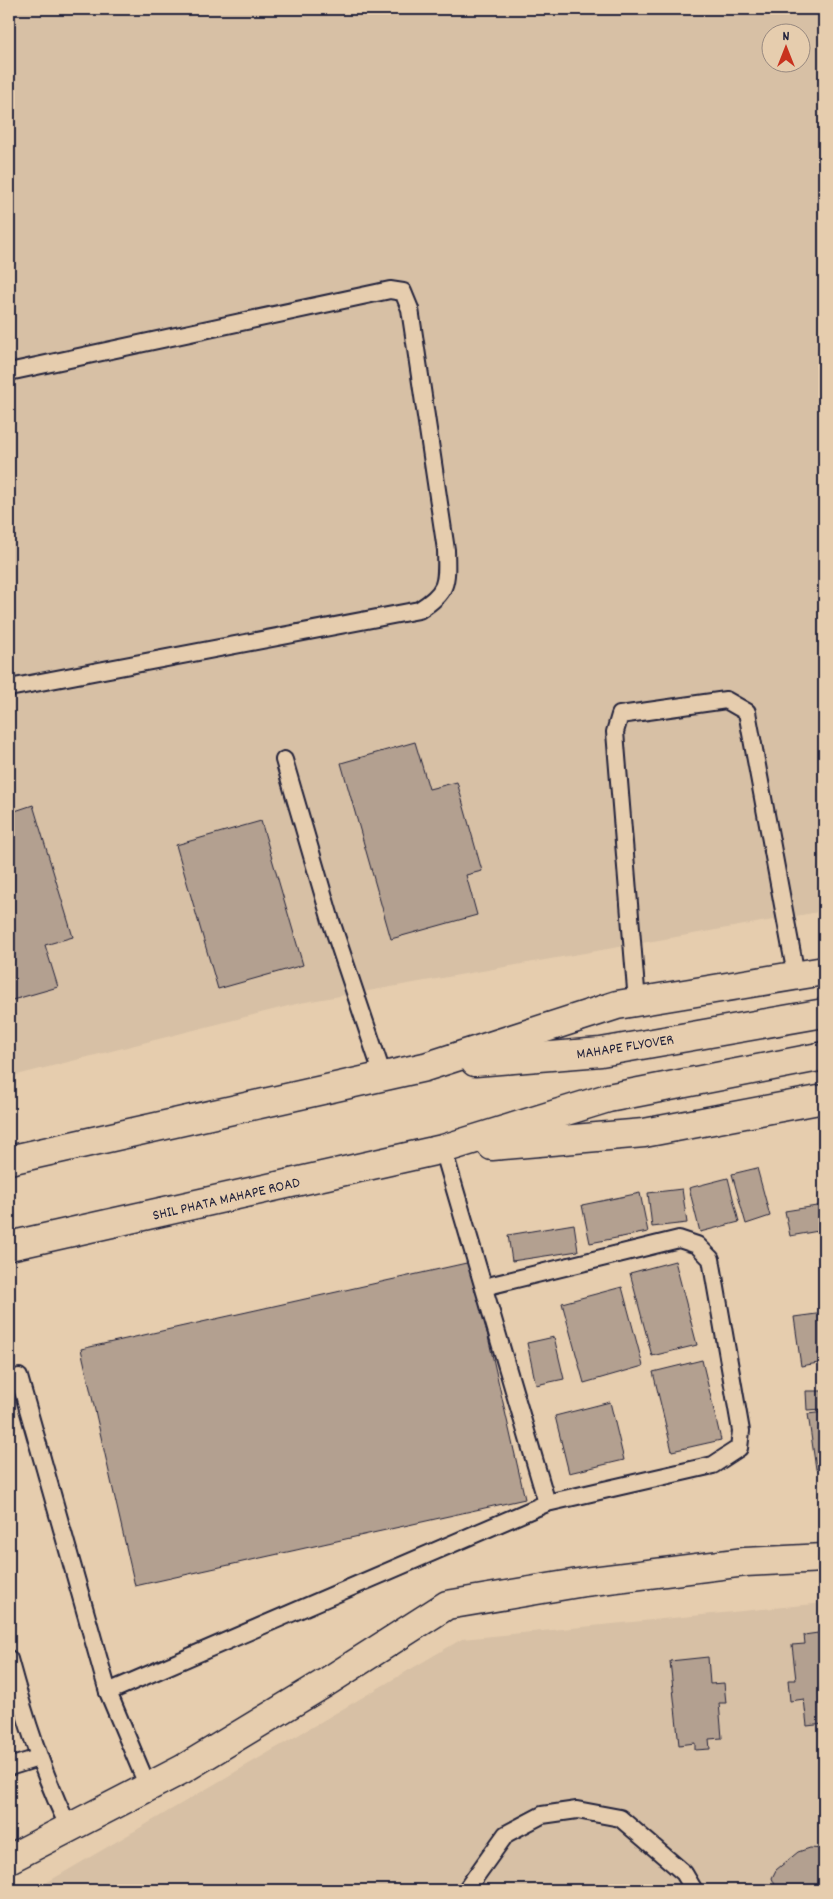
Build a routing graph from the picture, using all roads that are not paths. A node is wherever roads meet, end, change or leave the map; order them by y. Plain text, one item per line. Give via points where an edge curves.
1 (9, 372) edge
2 (9, 688) edge
3 (284, 760) dead end
4 (824, 971) edge
5 (796, 976) junction
6 (637, 1002) junction
7 (824, 1013) edge
8 (824, 1056) edge
9 (425, 1066) junction
10 (383, 1076) junction
11 (824, 1099) edge
12 (443, 1149) junction
13 (9, 1160) edge
14 (9, 1246) edge
15 (484, 1287) junction
16 (19, 1377) dead end
17 (547, 1503) junction
18 (824, 1558) edge
19 (9, 1659) edge
20 (108, 1692) junction
21 (38, 1758) junction
22 (9, 1766) edge
23 (148, 1787) junction
24 (69, 1828) junction
25 (9, 1859) edge
26 (466, 1890) edge
27 (694, 1890) edge

1 - 2 lane via 390,290 404,292 410,309 446,550 443,590 434,601 419,610
3 - 10 lane via 331,921
4 - 5 main road
5 - 6 main road
5 - 6 lane via 747,712 726,700 620,715 615,732
6 - 9 main road via 617,1005
7 - 9 main road, MAHAPE FLYOVER via 601,1052
8 - 12 main road via 608,1098
9 - 10 main road
10 - 13 main road
11 - 12 main road via 644,1134
12 - 14 main road, SHIL PHATA MAHAPE ROAD
12 - 15 lane
15 - 17 lane
15 - 17 lane via 679,1238 698,1245 711,1259 741,1431 739,1448 713,1465
16 - 20 lane
17 - 20 lane
18 - 23 main road via 745,1562 594,1580 446,1605 325,1683
19 - 21 lane
20 - 23 lane
21 - 22 lane
21 - 24 lane
23 - 24 main road
24 - 25 main road
26 - 27 lane via 506,1834 542,1815 577,1810 620,1818 684,1873

